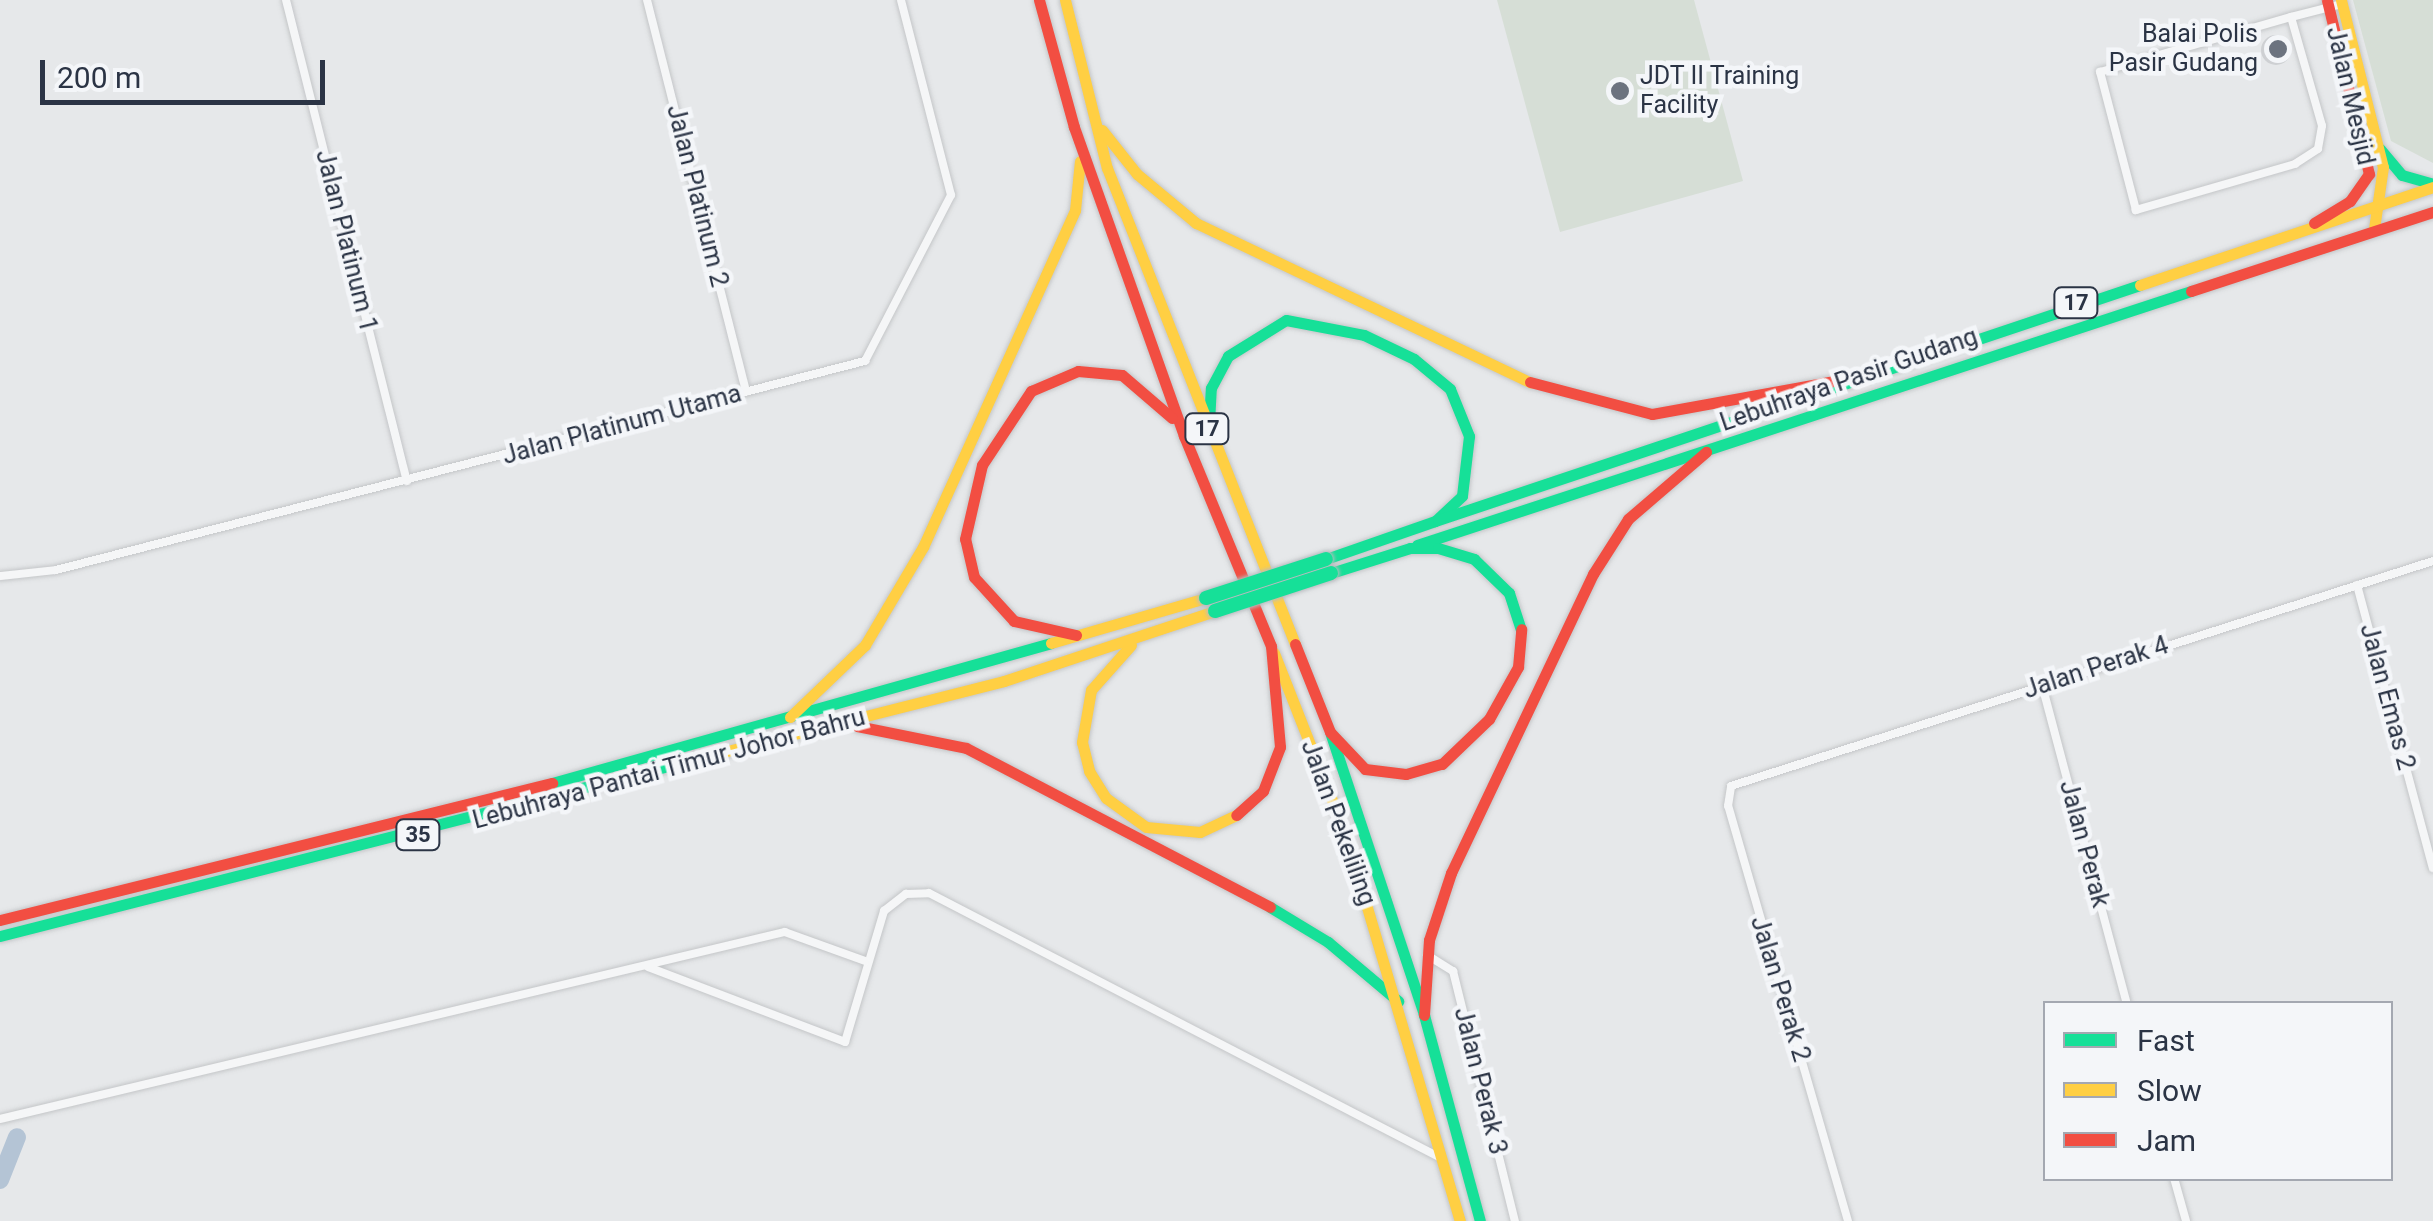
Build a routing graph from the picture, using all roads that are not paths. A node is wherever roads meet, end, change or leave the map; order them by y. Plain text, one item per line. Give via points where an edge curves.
1 (286, 0) edge
2 (647, 0) edge
3 (902, 0) edge
4 (1039, 0) edge
5 (1064, 0) edge
6 (2335, 3) edge
7 (2292, 17) junction
8 (1096, 121) junction
9 (1074, 127) junction
10 (2380, 149) junction
11 (2433, 186) edge
12 (2378, 204) junction
13 (2433, 212) edge
14 (2311, 225) junction
15 (2374, 229) junction
16 (2193, 265) junction
17 (2199, 286) junction
18 (1840, 380) junction
19 (746, 392) junction
20 (1209, 433) junction
21 (1184, 436) junction
22 (1715, 444) junction
23 (406, 481) junction
24 (1435, 521) junction
25 (1410, 548) junction
26 (2433, 561) edge
27 (1329, 566) junction
28 (0, 576) edge
29 (2358, 585) junction
30 (1211, 604) junction
31 (1100, 631) junction
32 (1148, 634) junction
33 (1271, 646) junction
34 (2042, 686) junction
35 (781, 723) junction
36 (834, 726) junction
37 (1330, 732) junction
38 (1758, 773) joint
39 (2433, 868) edge
40 (0, 920) edge
41 (0, 936) edge
42 (1428, 956) junction
43 (865, 961) junction
44 (648, 966) junction
45 (1398, 1001) junction
46 (2126, 1001) edge
47 (1424, 1015) junction
48 (0, 1119) edge
49 (1443, 1159) junction
50 (2175, 1181) edge
51 (1460, 1221) edge
52 (1480, 1221) edge
53 (1514, 1221) edge
54 (1848, 1221) edge
55 (2186, 1221) edge

1 - 23 street, Jalan Platinum 1
2 - 19 street, Jalan Platinum 2
3 - 19 street, Jalan Platinum Utama via 949,203 869,358
4 - 9 main road, 17
5 - 8 main road, 17
6 - 7 street
6 - 10 main road, Jalan Mesjid
6 - 14 main road, Jalan Mesjid via 2369,174 2350,202
7 - 7 street via 2100,72 2136,210 2295,164 2318,149 2322,126
8 - 18 main road via 1137,174 1196,223 1540,386 1652,414
8 - 20 main road, 17
9 - 21 main road, 17
9 - 35 main road via 1081,184 1075,210 924,547 848,667
10 - 11 main road via 2402,175
10 - 12 main road, Jalan Mesjid
11 - 12 main road, Lebuhraya Pasir Gudang / 17
12 - 14 main road, Lebuhraya Pasir Gudang / 17
12 - 15 main road, Jalan Mesjid
13 - 15 main road, Lebuhraya Pasir Gudang / 17
14 - 16 main road, Lebuhraya Pasir Gudang / 17
15 - 17 main road, Lebuhraya Pasir Gudang / 17
16 - 17 main road
16 - 18 main road, Lebuhraya Pasir Gudang / 17
17 - 22 main road, Lebuhraya Pasir Gudang / 17
18 - 24 main road, Lebuhraya Pasir Gudang / 17
19 - 23 street, Jalan Platinum Utama
20 - 24 main road via 1211,388 1241,342 1286,320 1353,330 1414,360 1458,403 1469,436 1468,479
20 - 37 main road, 17
21 - 31 main road via 1145,386 1122,375 1078,371 1031,391 982,465 965,539 983,592 1034,630
21 - 33 main road, Jalan Pekeliling / 17
22 - 25 main road, Lebuhraya Pasir Gudang / 17
22 - 42 main road via 1628,519 1594,574 1451,873
23 - 28 street, Jalan Platinum Utama via 56,570
24 - 27 main road, Lebuhraya Pasir Gudang / 17
25 - 27 main road, Lebuhraya Pasir Gudang / 17
25 - 37 main road via 1460,553 1500,580 1521,630 1514,676 1475,736 1426,770 1365,769
26 - 29 street, Jalan Perak 4
27 - 30 main road, Lebuhraya Pasir Gudang / 17, bridge
29 - 34 street, Jalan Perak 4
29 - 39 street, Jalan Emas 2
30 - 31 main road, Lebuhraya Pantai Timur Johor Bahru / 17
30 - 32 main road, Lebuhraya Pantai Timur Johor Bahru / 17
31 - 35 main road, Lebuhraya Pantai Timur Johor Bahru / 35
32 - 33 main road via 1097,680 1082,742 1106,798 1166,832 1225,824 1264,791 1281,727
32 - 36 main road, Lebuhraya Pantai Timur Johor Bahru / 35
33 - 45 main road, Jalan Pekeliling / 17 via 1345,833
34 - 38 street, Jalan Perak 4
34 - 46 street, Jalan Perak
35 - 40 main road, Lebuhraya Pantai Timur Johor Bahru / 35 via 292,853
36 - 41 main road, Lebuhraya Pantai Timur Johor Bahru / 35
36 - 45 main road via 913,732 966,748 1242,890 1328,942
37 - 47 main road, Jalan Pekeliling
38 - 54 street, Jalan Perak 2 via 1731,786 1728,806
42 - 47 main road
42 - 53 street, Jalan Perak 3 via 1453,971
43 - 44 street via 793,932
43 - 44 street via 845,1042
43 - 49 street via 884,910 906,894 929,893
44 - 48 street
45 - 49 main road, Jalan Pekeliling
47 - 52 main road, Jalan Pekeliling
49 - 51 main road, Jalan Pekeliling
50 - 55 street

